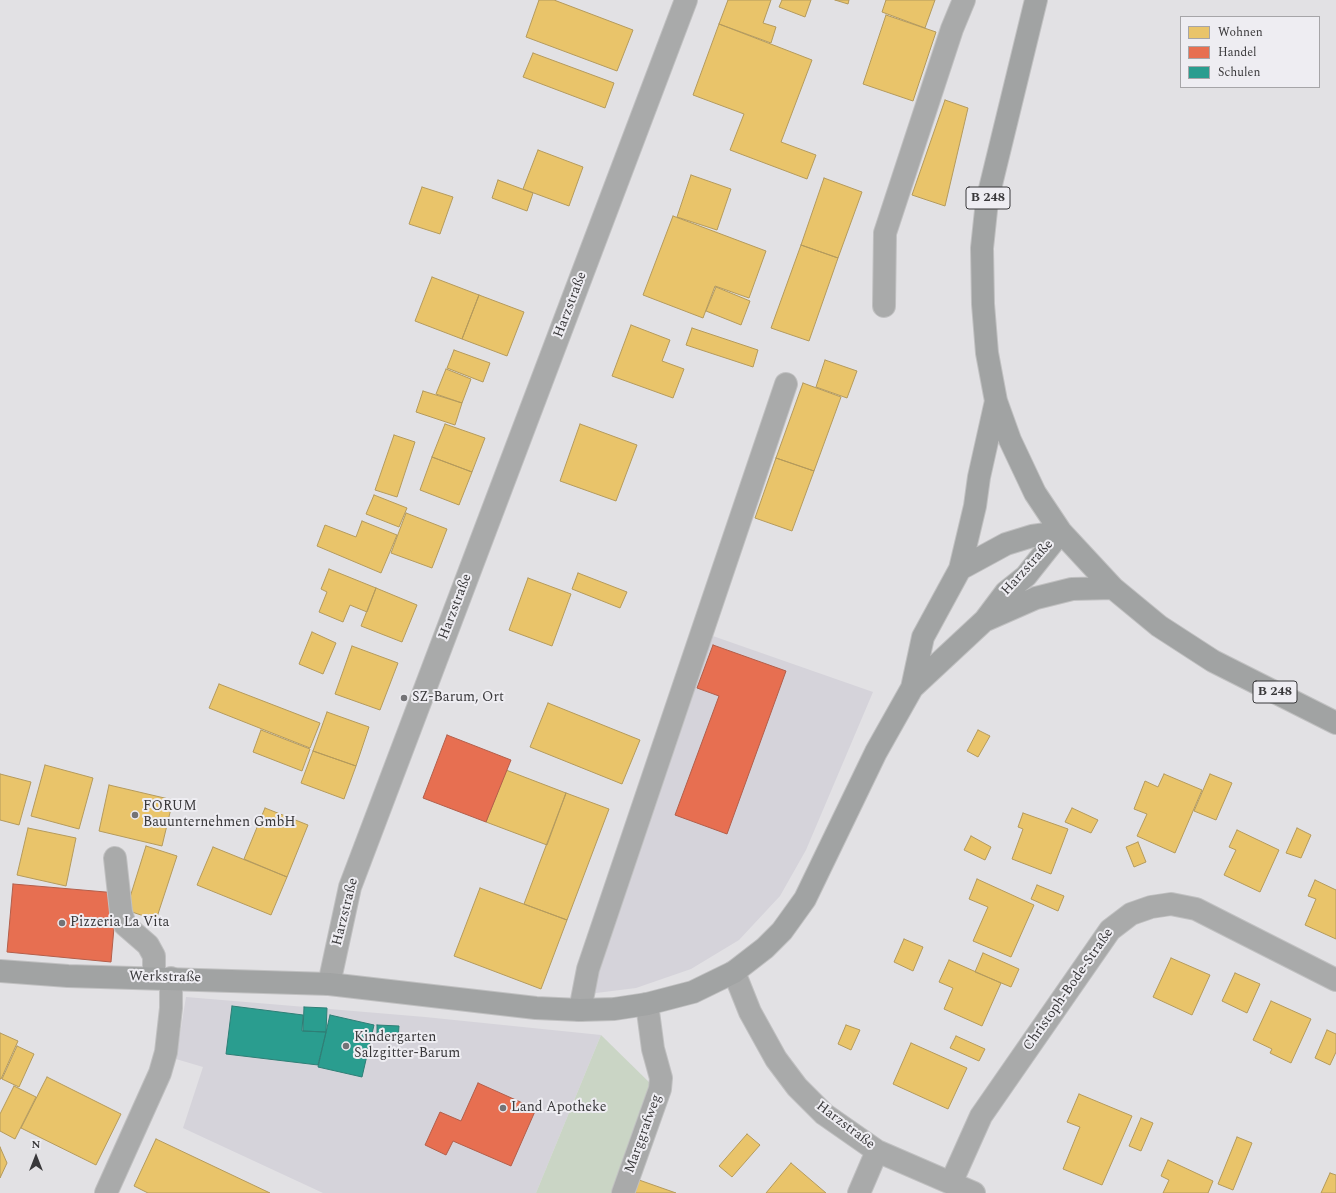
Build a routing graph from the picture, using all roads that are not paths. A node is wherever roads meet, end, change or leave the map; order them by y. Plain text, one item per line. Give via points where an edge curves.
1 (686, 0) edge
2 (964, 0) edge
3 (1036, 0) edge
4 (884, 306) dead end
5 (786, 384) dead end
6 (996, 401) junction
7 (1061, 532) junction
8 (960, 569) junction
9 (1113, 588) junction
10 (985, 620) junction
11 (912, 688) junction
12 (1336, 723) edge
13 (115, 858) dead end
14 (0, 971) edge
15 (734, 972) junction
16 (163, 978) junction
17 (1336, 980) edge
18 (329, 984) junction
19 (648, 1004) junction
20 (580, 1010) junction
21 (877, 1151) junction
22 (951, 1183) junction
23 (106, 1193) edge
24 (623, 1193) edge
25 (859, 1193) edge
26 (974, 1193) edge

1 - 18 street, Harzstraße via 350,887
2 - 4 street via 952,29 885,233
3 - 6 main road, B 248 via 987,201 982,248 987,353
5 - 20 street via 588,969
6 - 7 main road, B 248 via 1022,468
6 - 8 main road
7 - 8 main road, Harzstraße via 1032,536 1006,544
7 - 9 main road, B 248
7 - 10 main road, Harzstraße via 1026,576 1006,592
8 - 11 main road, Harzstraße via 923,637
9 - 10 main road via 1072,589 1036,598
9 - 12 main road, B 248 via 1159,626 1213,661
10 - 11 main road, Harzstraße
11 - 15 main road, Harzstraße via 876,752 805,898 782,930 765,948
13 - 16 street via 121,912 125,925 148,945
14 - 16 main road, Werkstraße via 68,976
15 - 19 main road, Harzstraße via 693,992
15 - 21 street, Harzstraße via 750,1012 768,1046 797,1087 824,1114
16 - 18 main road, Werkstraße
16 - 23 street via 171,1008 166,1052 160,1073
17 - 22 street, Christoph-Bode-Straße via 1196,909 1171,904 1131,914 1110,930 981,1116
18 - 20 main road, Harzstraße via 536,1008
19 - 20 main road, Harzstraße
19 - 24 street, Marggrafweg via 653,1049 661,1078 660,1088
21 - 22 street, Harzstraße
21 - 25 street
22 - 26 street, Harzstraße

